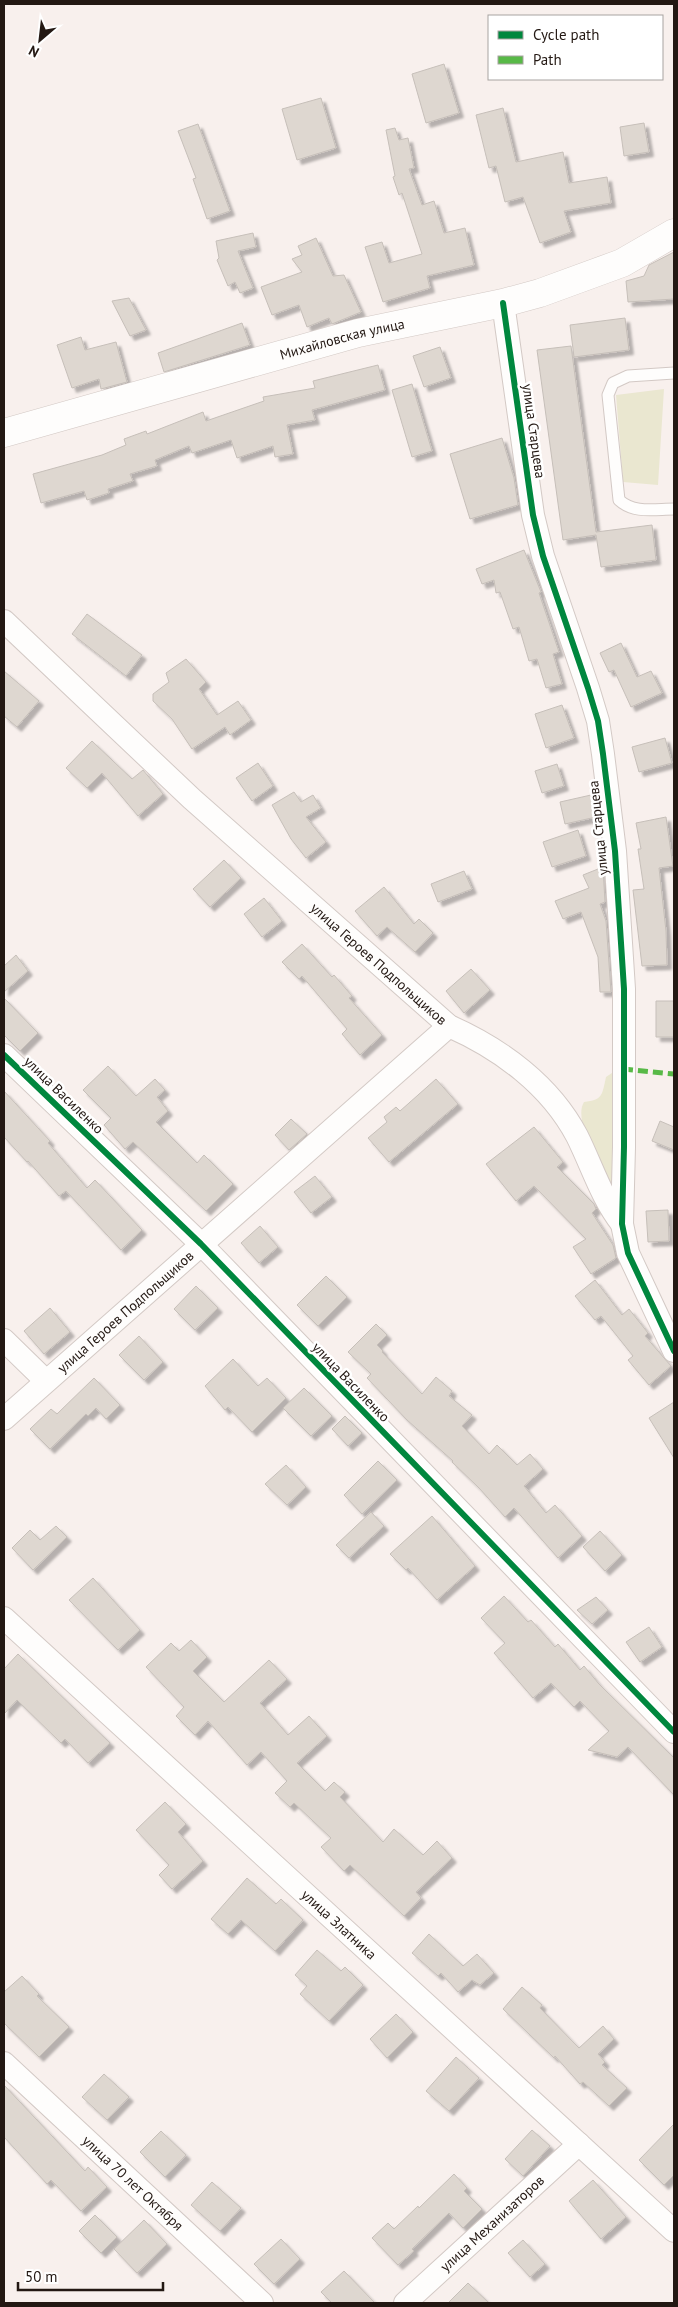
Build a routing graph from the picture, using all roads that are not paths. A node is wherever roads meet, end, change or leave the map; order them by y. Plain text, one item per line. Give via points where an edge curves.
1 (674, 233) edge
2 (502, 303) junction
3 (674, 373) edge
4 (4, 433) edge
5 (674, 509) edge
6 (4, 621) edge
7 (449, 1026) junction
8 (4, 1055) edge
9 (622, 1224) junction
10 (201, 1244) junction
11 (4, 1340) edge
12 (674, 1351) edge
13 (46, 1381) junction
14 (4, 1419) edge
15 (4, 1618) edge
16 (674, 1732) edge
17 (4, 2063) edge
18 (579, 2144) junction
19 (674, 2231) edge
20 (262, 2303) edge
21 (405, 2303) edge

1 - 2 street, Михайловская улица via 622,263 540,293
2 - 4 street, Михайловская улица via 358,333
2 - 9 street, улица Старцева via 533,514 543,556 593,704 603,754 615,851 624,988
3 - 5 lane via 628,376 613,383 608,395 619,500 627,508
6 - 7 street, улица Героев Подпольщиков via 192,799
7 - 9 street via 507,1058 551,1100 577,1137 606,1202
7 - 10 street, улица Героев Подпольщиков
8 - 10 street, улица Василенко
9 - 12 street, улица Старцева via 631,1261
10 - 13 street, улица Героев Подпольщиков
10 - 16 street, улица Василенко
11 - 13 street
13 - 14 street, улица Героев Подпольщиков
15 - 18 street, улица Златника
17 - 20 street, улица 70 лет Октября
18 - 19 street, улица Златника
18 - 21 street, улица Механизаторов

